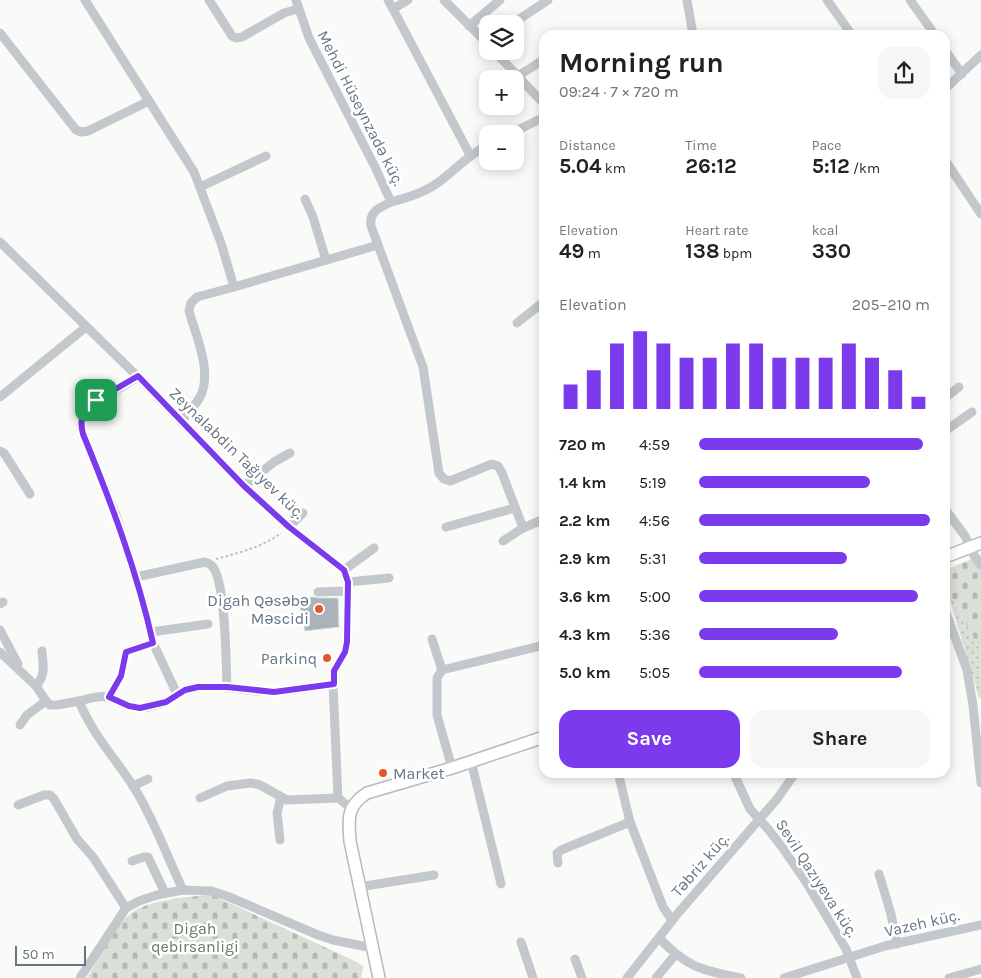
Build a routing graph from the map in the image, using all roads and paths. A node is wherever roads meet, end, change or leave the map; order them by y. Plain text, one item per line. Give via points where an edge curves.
1 (85, 0) edge
2 (208, 0) edge
3 (388, 0) edge
4 (408, 0) edge
5 (444, 0) edge
6 (500, 0) edge
7 (548, 0) edge
8 (687, 0) edge
9 (827, 0) edge
10 (910, 0) edge
11 (297, 4) edge
12 (392, 9) junction
13 (524, 16) edge
14 (470, 26) junction
15 (692, 30) edge
16 (848, 30) edge
17 (931, 30) edge
18 (0, 33) edge
19 (479, 34) edge
20 (981, 55) edge
21 (950, 57) edge
22 (503, 60) edge
23 (539, 63) edge
24 (512, 70) edge
25 (524, 72) edge
26 (962, 74) junction
27 (524, 82) edge
28 (950, 85) edge
29 (539, 99) edge
30 (149, 102) junction
31 (539, 120) edge
32 (524, 127) edge
33 (479, 150) edge
34 (470, 155) junction
35 (266, 156) dead end
36 (950, 168) edge
37 (200, 186) junction
38 (305, 199) dead end
39 (391, 202) junction
40 (981, 214) edge
41 (0, 242) edge
42 (378, 245) junction
43 (326, 260) junction
44 (234, 287) junction
45 (539, 307) edge
46 (517, 324) dead end
47 (86, 327) junction
48 (138, 376) junction
49 (959, 387) dead end
50 (950, 394) edge
51 (0, 398) edge
52 (972, 412) dead end
53 (181, 422) junction
54 (950, 427) edge
55 (0, 451) edge
56 (290, 453) dead end
57 (244, 486) junction
58 (30, 494) dead end
59 (515, 508) junction
60 (303, 513) dead end
61 (950, 516) edge
62 (539, 521) edge
63 (289, 527) junction
64 (446, 527) dead end
65 (522, 528) junction
66 (503, 542) dead end
67 (976, 545) edge
68 (374, 548) dead end
69 (950, 555) edge
70 (204, 562) junction
71 (981, 565) edge
72 (344, 570) junction
73 (136, 577) junction
74 (389, 578) dead end
75 (348, 586) junction
76 (318, 592) dead end
77 (208, 624) dead end
78 (950, 624) edge
79 (0, 630) edge
80 (151, 632) junction
81 (432, 639) dead end
82 (153, 643) junction
83 (539, 645) edge
84 (42, 651) dead end
85 (0, 652) edge
86 (126, 652) joint
87 (16, 667) junction
88 (442, 670) junction
89 (334, 684) junction
90 (36, 686) junction
91 (227, 687) junction
92 (177, 694) junction
93 (109, 697) junction
94 (79, 700) junction
95 (46, 701) junction
96 (978, 719) edge
97 (20, 725) dead end
98 (539, 739) edge
99 (979, 754) edge
100 (471, 761) junction
101 (452, 768) junction
102 (619, 778) edge
103 (736, 778) edge
104 (792, 778) edge
105 (148, 779) dead end
106 (981, 783) edge
107 (133, 786) junction
108 (281, 797) junction
109 (200, 798) dead end
110 (338, 798) junction
111 (18, 805) dead end
112 (351, 808) junction
113 (760, 819) junction
114 (630, 822) junction
115 (280, 840) dead end
116 (132, 861) dead end
117 (558, 863) dead end
118 (434, 874) dead end
119 (879, 874) dead end
120 (501, 884) dead end
121 (359, 887) junction
122 (183, 890) junction
123 (165, 893) junction
124 (126, 908) junction
125 (672, 920) junction
126 (981, 925) edge
127 (659, 938) junction
128 (521, 942) dead end
129 (897, 944) junction
130 (373, 948) junction
131 (675, 955) junction
132 (850, 958) junction
133 (575, 959) dead end
134 (981, 969) edge
135 (80, 978) edge
136 (379, 978) edge
137 (533, 978) edge
138 (582, 978) edge
139 (627, 978) edge
140 (656, 978) edge
141 (741, 978) edge
142 (784, 978) edge
143 (857, 978) edge
144 (949, 978) edge

1 - 30 street
2 - 11 street via 236,38
3 - 12 street
4 - 12 street
5 - 14 street
6 - 14 street
7 - 13 street
8 - 15 street
9 - 16 street
10 - 17 street
11 - 39 street, Mehdi Hüseynzadə küç. via 308,38
12 - 34 street
14 - 19 street
18 - 30 street via 76,130 88,131
20 - 26 street
21 - 26 street
22 - 24 street
23 - 25 street
26 - 28 street
27 - 29 street
30 - 37 street
31 - 32 street
33 - 34 street
34 - 39 street via 437,184
35 - 37 street
36 - 40 street
37 - 44 street
38 - 43 street
39 - 42 street, Mehdi Hüseynzadə küç. via 373,212 370,218
41 - 47 street, Zeynalabdin Tağıyev küç.
42 - 43 street
42 - 59 street, Mehdi Hüseynzadə küç. via 423,367 439,473 450,481 492,464 498,466
43 - 44 street
44 - 53 street via 197,296 191,303 189,311 206,373 200,397
45 - 46 street
47 - 48 street, Zeynalabdin Tağıyev küç.
47 - 51 street
48 - 53 street, Zeynalabdin Tağıyev küç.
48 - 73 street via 90,404 82,415 81,428 116,515
49 - 50 street
52 - 54 street
53 - 57 street, Zeynalabdin Tağıyev küç.
55 - 58 street
56 - 57 street
57 - 63 street, Zeynalabdin Tağıyev küç.
59 - 64 street
59 - 65 street, Mehdi Hüseynzadə küç.
60 - 63 street
61 - 67 street
62 - 65 street
63 - 70 path via 244,552
63 - 72 street, Zeynalabdin Tağıyev küç.
65 - 66 street
67 - 69 main road
67 - 71 street via 976,560
68 - 72 street
70 - 73 street
70 - 91 street via 215,570 222,596
72 - 75 street
73 - 80 street
74 - 75 street
75 - 76 street
75 - 89 street via 347,642 334,671
77 - 80 street
78 - 96 street via 967,670
79 - 87 street via 18,664
80 - 82 street
81 - 88 street
82 - 86 street
82 - 92 street
83 - 88 street
84 - 90 street via 42,679
85 - 87 street
86 - 93 path via 121,676
87 - 90 street
88 - 101 street via 437,678 437,714
89 - 91 street via 274,692
89 - 110 street
90 - 95 street
91 - 92 street via 198,687
92 - 93 street via 166,702 140,708
93 - 94 street
94 - 95 street via 57,705
94 - 107 street via 93,730
95 - 97 street via 27,715
96 - 99 street
98 - 100 main road
99 - 106 street
100 - 101 main road
100 - 120 street
101 - 112 main road via 367,793
102 - 114 street
103 - 113 street, Sevil Qazıyeva küç. via 750,809
104 - 113 street, Təbriz küç.
105 - 107 street
107 - 122 street
108 - 109 street via 251,783 226,786
108 - 110 street via 293,800
108 - 115 street via 277,813
110 - 112 street
111 - 124 street via 50,795
112 - 121 main road via 348,826
113 - 125 street, Təbriz küç.
113 - 132 street, Sevil Qazıyeva küç. via 806,882
114 - 117 street via 557,852
114 - 125 street via 663,907
116 - 123 street via 148,857
118 - 121 street
119 - 129 street
121 - 130 main road
122 - 123 street
122 - 130 street via 211,891 318,935
123 - 124 street
124 - 135 street
125 - 127 street, Təbriz küç.
126 - 129 street, Vazeh küç.
127 - 131 street
127 - 139 street, Təbriz küç.
128 - 137 street
129 - 132 street, Vazeh küç.
130 - 136 main road
131 - 140 street
131 - 141 street via 694,967
132 - 142 street, Vazeh küç.
132 - 143 street, Sevil Qazıyeva küç.
133 - 138 street
134 - 144 street

